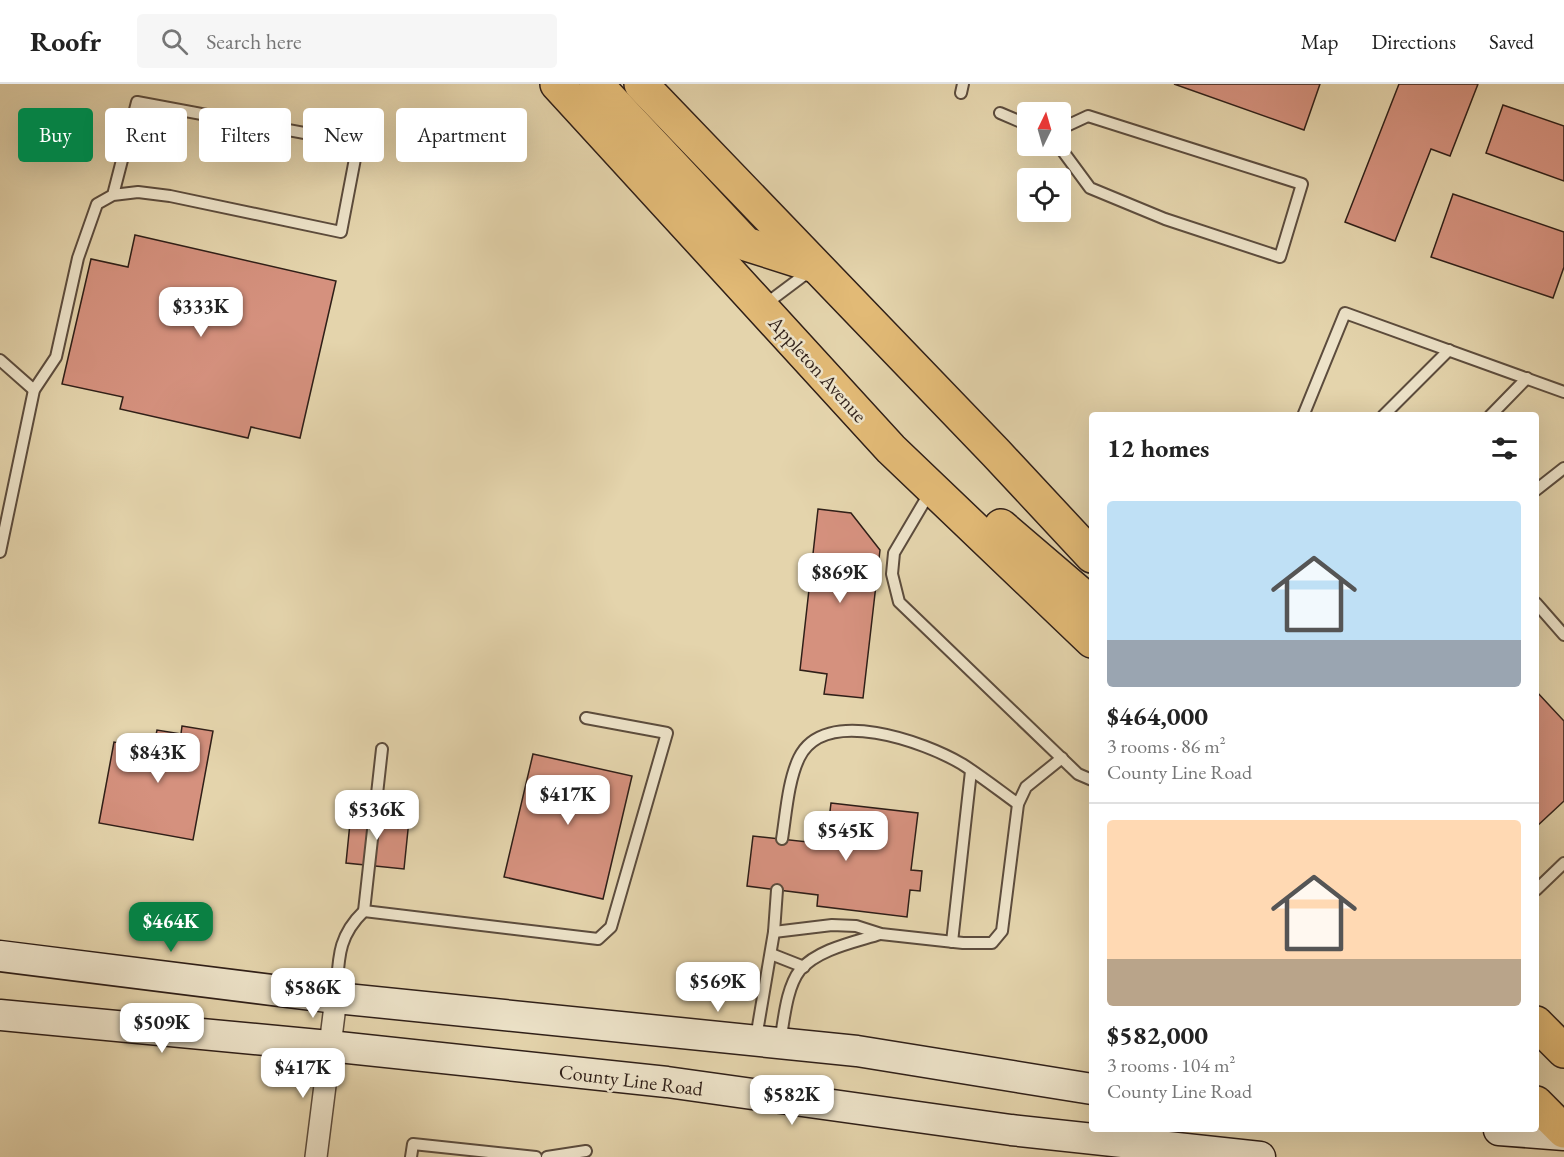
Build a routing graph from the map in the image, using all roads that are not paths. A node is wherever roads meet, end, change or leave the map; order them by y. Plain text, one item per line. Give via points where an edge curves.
1 (557, 84) edge
2 (596, 84) edge
3 (641, 84) edge
4 (1000, 113) dead end
5 (1017, 120) edge
6 (1071, 124) edge
7 (1066, 156) edge
8 (113, 195) junction
9 (816, 266) junction
10 (762, 307) junction
11 (1449, 350) junction
12 (0, 360) edge
13 (1527, 378) junction
14 (34, 390) junction
15 (1564, 392) edge
16 (1305, 412) edge
17 (1387, 412) edge
18 (1494, 412) edge
19 (891, 449) junction
20 (1564, 468) edge
21 (1539, 488) edge
22 (932, 490) junction
23 (0, 552) edge
24 (1089, 553) edge
25 (1089, 601) edge
26 (1539, 606) edge
27 (1564, 634) edge
28 (1089, 638) edge
29 (586, 718) dead end
30 (382, 749) dead end
31 (1062, 758) junction
32 (971, 771) junction
33 (1089, 779) edge
34 (1018, 804) junction
35 (782, 839) dead end
36 (1564, 863) edge
37 (1539, 887) edge
38 (777, 890) dead end
39 (364, 911) junction
40 (774, 933) junction
41 (881, 934) junction
42 (952, 942) junction
43 (771, 954) junction
44 (0, 956) edge
45 (804, 967) junction
46 (336, 998) junction
47 (0, 1015) edge
48 (1539, 1026) edge
49 (768, 1042) junction
50 (329, 1046) junction
51 (1564, 1051) edge
52 (1089, 1089) edge
53 (1539, 1106) edge
54 (1539, 1132) edge
55 (1564, 1133) edge
56 (586, 1151) dead end
57 (316, 1157) edge
58 (411, 1157) edge
59 (536, 1157) edge
60 (547, 1157) edge
61 (1260, 1157) edge

1 - 10 main road, Appleton Avenue
2 - 9 main road via 746,244
3 - 9 main road
4 - 5 lane
6 - 7 lane via 1088,116 1302,184 1280,257 1165,219 1090,188
8 - 8 lane via 138,192 170,196 341,232 358,143 137,102
8 - 14 lane via 97,204 78,258 56,357
9 - 10 lane
9 - 24 main road
10 - 19 main road, Appleton Avenue
11 - 13 lane
11 - 16 lane via 1345,313
11 - 17 lane
12 - 14 lane
13 - 15 lane
13 - 18 lane
14 - 23 lane
19 - 22 main road, Appleton Avenue
19 - 25 main road via 994,520
20 - 21 lane
22 - 28 main road, Appleton Avenue
22 - 31 lane via 894,553 892,574 899,602
26 - 27 lane
29 - 39 lane via 667,733 611,927 598,939
30 - 39 lane
31 - 33 lane
31 - 34 lane via 1026,788
32 - 34 lane
32 - 35 lane via 930,748 887,736 849,729 818,736 799,757
32 - 42 lane
34 - 42 lane via 1002,931 992,943
36 - 37 lane
38 - 40 lane
39 - 46 lane via 349,926 341,944
40 - 41 lane via 832,925 856,926
40 - 43 lane
41 - 42 lane
41 - 45 lane via 824,953
43 - 45 lane
43 - 49 lane
44 - 46 main road
45 - 49 lane
46 - 49 main road
46 - 50 street
47 - 50 main road, County Line Road
48 - 51 main road
49 - 52 main road via 857,1051
50 - 57 street
50 - 61 main road, County Line Road via 667,1082 1011,1130
53 - 55 main road
54 - 55 main road
56 - 60 lane
58 - 59 lane via 413,1144

